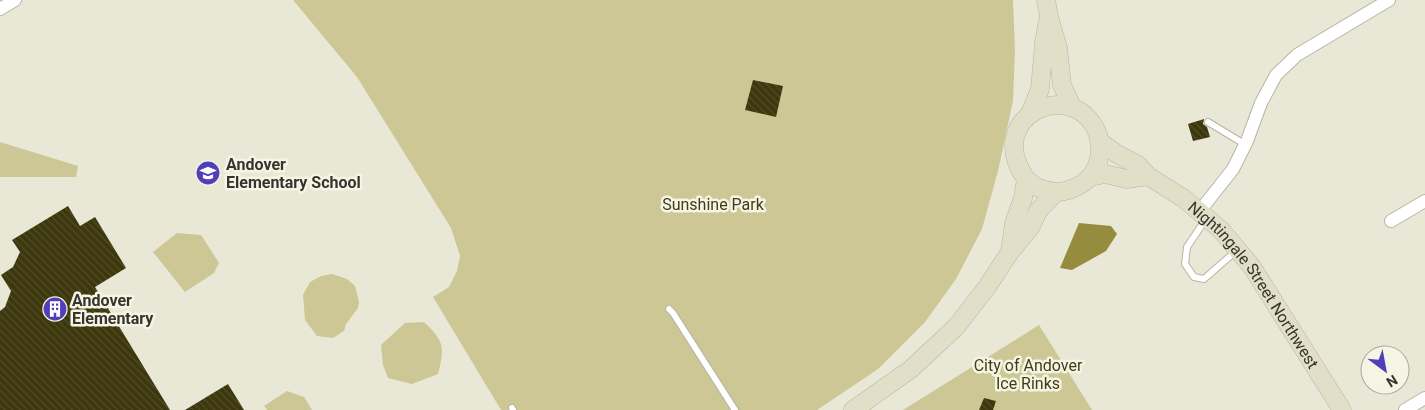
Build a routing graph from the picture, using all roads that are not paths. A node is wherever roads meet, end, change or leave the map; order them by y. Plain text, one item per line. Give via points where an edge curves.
1 (16, 0) edge
2 (1388, 0) edge
3 (1374, 4) edge
4 (0, 9) edge
5 (1047, 9) edge
6 (1072, 108) junction
7 (1030, 114) junction
8 (1208, 122) dead end
9 (1099, 141) junction
10 (1246, 145) junction
11 (1148, 176) junction
12 (1090, 177) junction
13 (1026, 180) junction
14 (1056, 192) junction
15 (1425, 201) edge
16 (1203, 215) junction
17 (1391, 221) dead end
18 (1237, 250) junction
19 (1010, 252) junction
20 (669, 309) dead end
21 (1425, 398) edge
22 (735, 410) edge
23 (853, 410) edge
24 (1342, 410) edge
25 (1405, 410) edge

1 - 4 street
2 - 3 street
3 - 10 street via 1297,55 1276,75 1261,103
5 - 6 street via 1058,48 1062,85
5 - 7 street via 1040,89
6 - 7 street via 1057,105 1043,107
6 - 9 street via 1084,114 1093,125
7 - 13 street via 1014,139 1013,154 1017,168
8 - 10 lane
9 - 11 street, Nightingale Street Northwest via 1138,165
9 - 12 street via 1097,165
10 - 16 street
11 - 12 street via 1126,179 1105,174
11 - 16 street, Nightingale Street Northwest
12 - 14 street via 1079,186
13 - 14 street via 1038,188
13 - 19 street
14 - 19 street via 1038,211 1030,228
15 - 17 street
16 - 18 street, Nightingale Street Northwest
16 - 18 lane via 1187,247 1184,264 1194,277 1204,279
18 - 24 street, Nightingale Street Northwest via 1252,267
19 - 23 street via 975,304 944,339 911,369
20 - 22 lane
21 - 25 street

